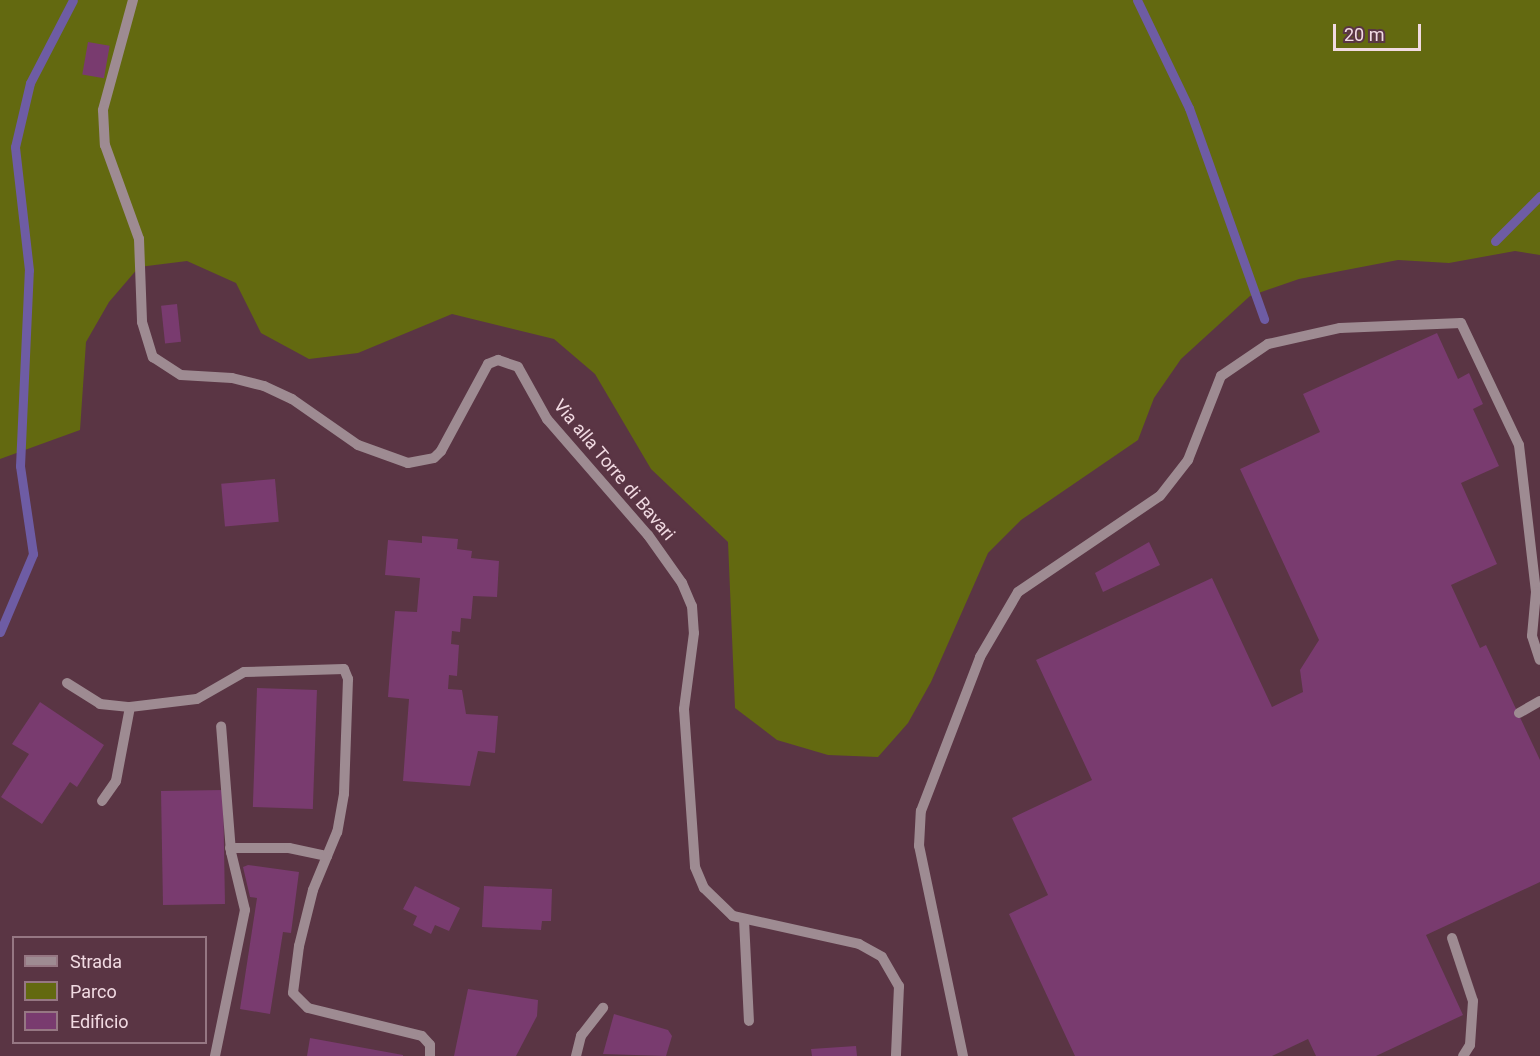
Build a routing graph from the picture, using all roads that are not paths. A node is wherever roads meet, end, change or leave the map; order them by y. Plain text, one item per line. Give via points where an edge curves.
1 (133, 0) edge
2 (1540, 660) edge
3 (67, 683) dead end
4 (1540, 700) edge
5 (130, 707) junction
6 (1519, 713) dead end
7 (221, 726) dead end
8 (102, 801) dead end
9 (230, 848) junction
10 (327, 856) junction
11 (744, 921) junction
12 (1452, 938) dead end
13 (603, 1008) dead end
14 (749, 1021) dead end
15 (215, 1056) edge
16 (430, 1056) edge
17 (576, 1056) edge
18 (896, 1056) edge
19 (963, 1056) edge
20 (1463, 1056) edge

1 - 11 street, Via alla Torre di Bavari via 103,110 105,145 139,239 142,322 153,357 181,375 232,378 264,386 358,445 408,463 434,458 441,450 488,364 498,360 518,367 547,419 648,535 682,583 692,606 694,633 684,709 695,867 704,888 718,905
2 - 19 street via 1532,636 1536,592 1520,445 1461,323 1340,328 1268,344 1221,376 1188,460 1160,496 1018,592 980,657 921,811 919,846
3 - 5 street via 100,704
4 - 6 street
5 - 8 street via 116,781
5 - 10 street via 197,699 244,672 344,669 348,679 344,794
7 - 9 street
9 - 10 street via 289,848
9 - 15 street via 245,910
10 - 16 street via 313,890 293,982 298,1000 324,1012 422,1036 430,1045
11 - 14 street
11 - 18 street, Via alla Torre di Bavari via 859,944 882,957 898,986
12 - 20 street via 1473,1001 1470,1045
13 - 17 street via 582,1036

